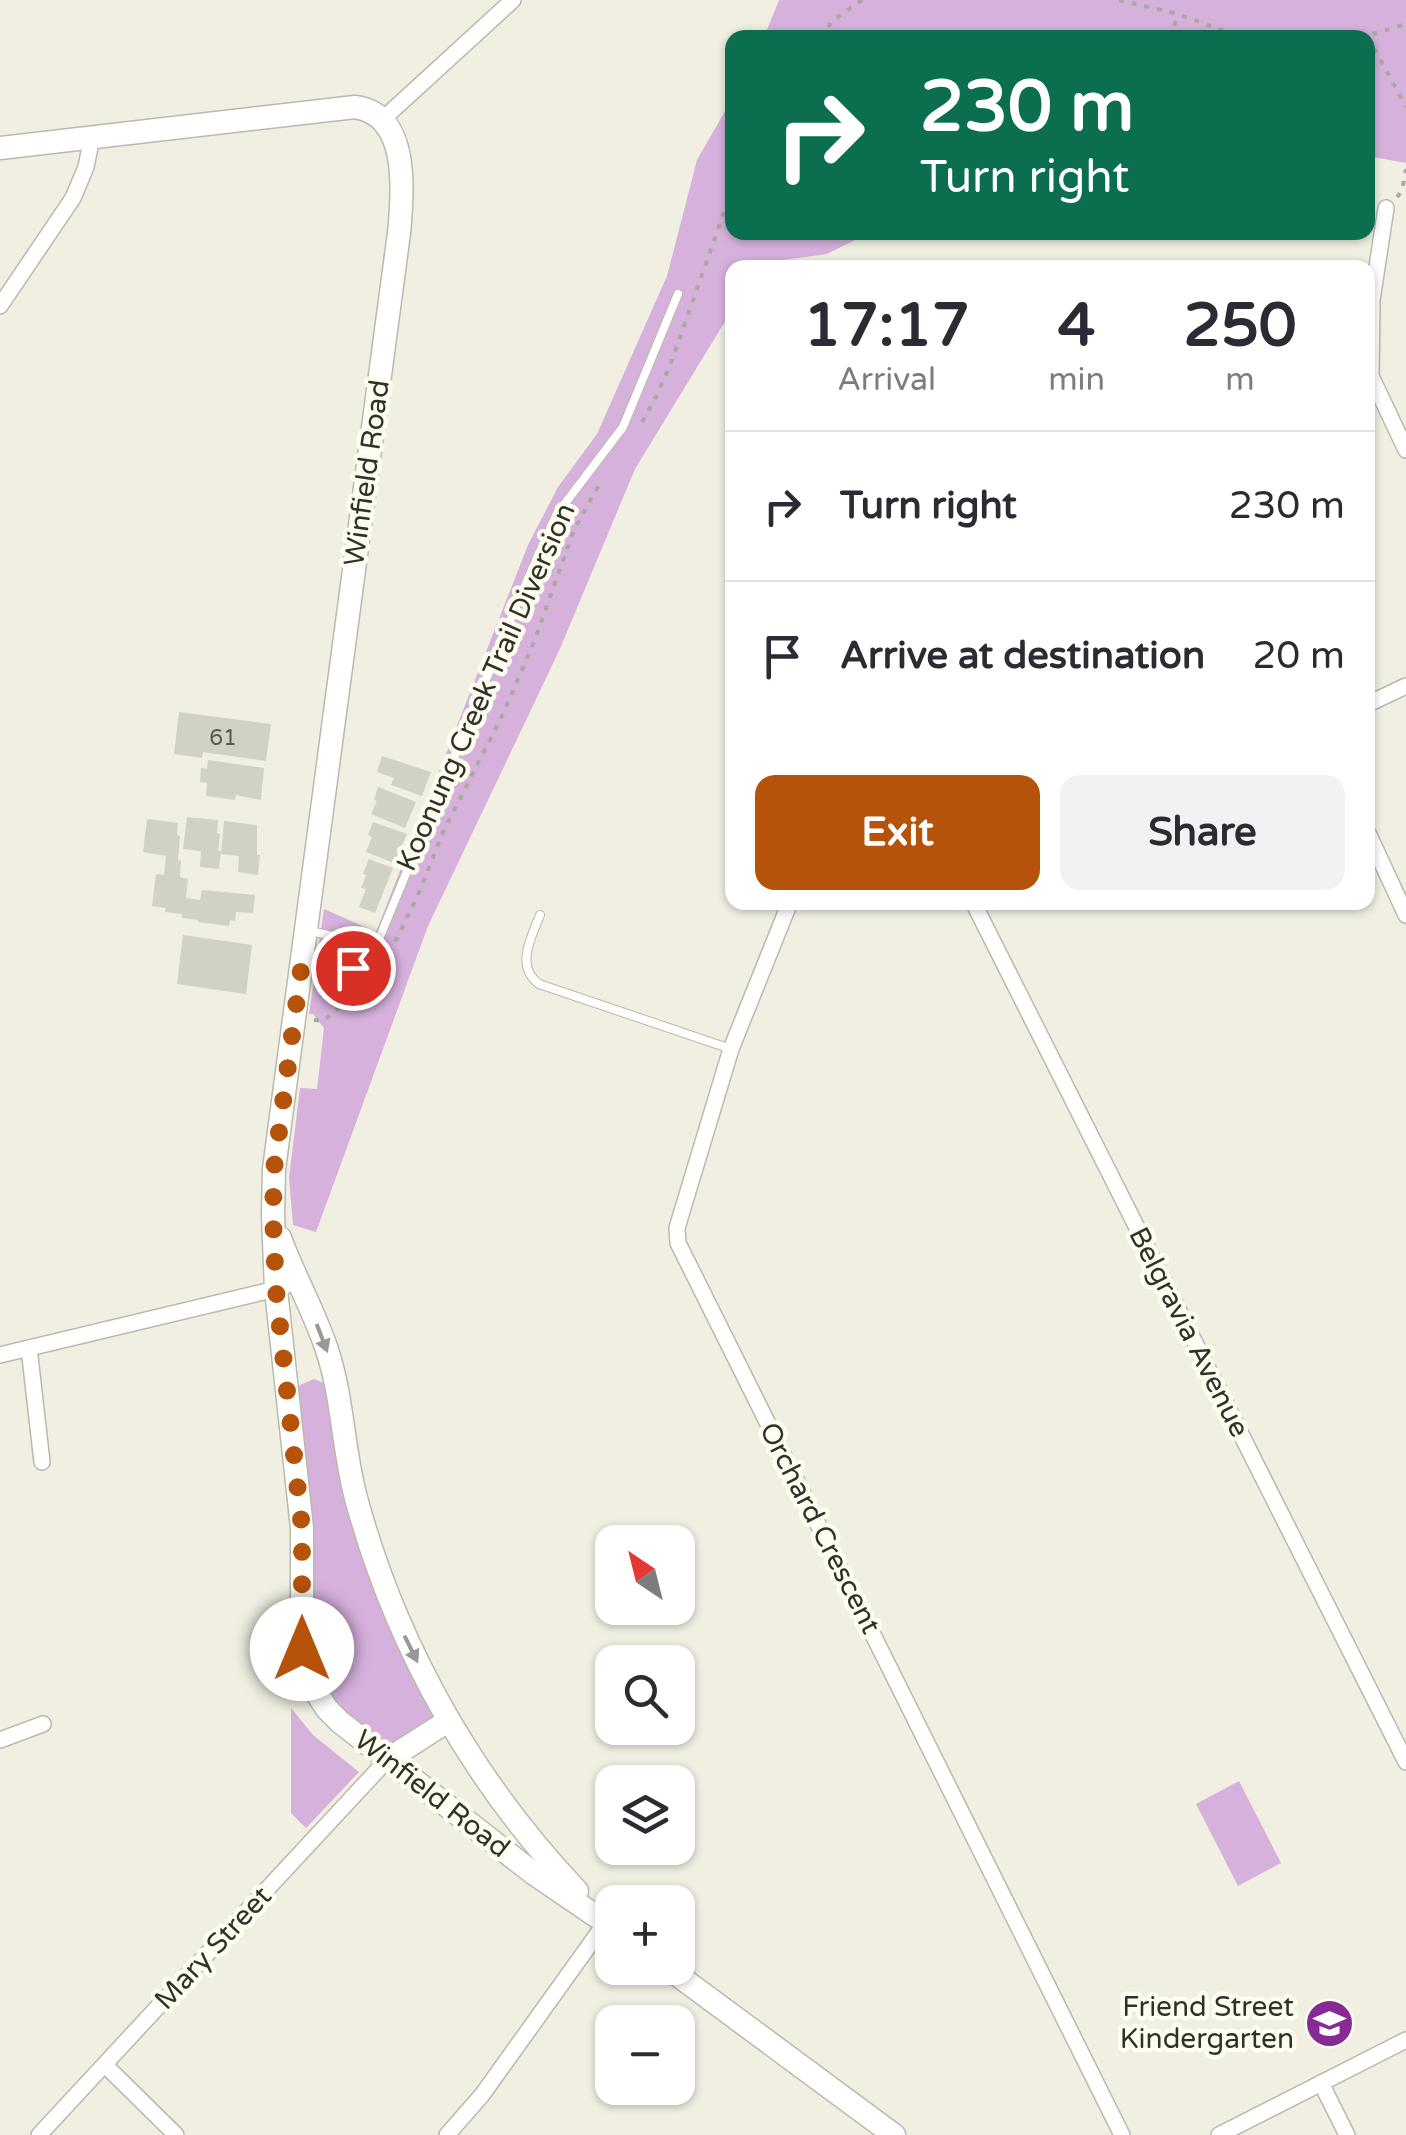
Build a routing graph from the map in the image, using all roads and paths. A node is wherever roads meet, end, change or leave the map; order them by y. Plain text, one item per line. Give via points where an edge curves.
1 (514, 0) edge
2 (862, 0) edge
3 (1120, 0) edge
4 (1178, 14) junction
5 (1406, 24) edge
6 (826, 30) edge
7 (1173, 30) edge
8 (1221, 30) edge
9 (1375, 34) edge
10 (1375, 49) edge
11 (1406, 107) edge
12 (383, 118) junction
13 (92, 137) junction
14 (0, 148) edge
15 (1406, 169) edge
16 (1386, 208) joint
17 (725, 212) edge
18 (1375, 271) edge
19 (678, 294) dead end
20 (0, 306) edge
21 (1375, 384) edge
22 (634, 435) dead end
23 (1406, 450) edge
24 (607, 474) dead end
25 (1406, 686) edge
26 (1375, 701) edge
27 (1375, 848) edge
28 (787, 910) edge
29 (977, 910) edge
30 (540, 915) dead end
31 (1406, 915) edge
32 (306, 930) junction
33 (302, 962) junction
34 (378, 967) junction
35 (294, 1018) junction
36 (732, 1049) junction
37 (287, 1287) junction
38 (30, 1348) junction
39 (0, 1355) edge
40 (42, 1462) dead end
41 (448, 1722) junction
42 (43, 1724) dead end
43 (0, 1740) edge
44 (387, 1760) junction
45 (1406, 1762) edge
46 (595, 1908) edge
47 (595, 1914) edge
48 (595, 1944) edge
49 (689, 1985) edge
50 (1406, 2040) edge
51 (105, 2065) junction
52 (1322, 2083) junction
53 (865, 2126) edge
54 (39, 2135) edge
55 (176, 2135) edge
56 (447, 2135) edge
57 (894, 2135) edge
58 (1122, 2135) edge
59 (1219, 2135) edge
60 (1348, 2135) edge

1 - 12 street
2 - 6 path
3 - 4 path
4 - 7 path
4 - 8 path
5 - 9 path
10 - 11 path
12 - 13 street via 364,108 342,108
12 - 32 street, Winfield Road via 398,155 401,211
13 - 14 street
13 - 20 street via 73,198
15 - 16 path via 1402,192
16 - 18 street
17 - 22 path via 671,363
19 - 32 lane via 624,426 557,514 379,939 369,944
21 - 23 street
24 - 34 path, Koonung Creek Trail Diversion via 574,530 503,714
25 - 26 street
27 - 31 street
28 - 36 street, Orchard Crescent
29 - 45 street, Belgravia Avenue
30 - 36 lane via 526,952 526,969 539,984
32 - 33 street, Winfield Road
33 - 34 path
33 - 35 street, Winfield Road
34 - 35 path, Koonung Creek Trail Diversion via 323,1021
35 - 37 street, Winfield Road via 274,1169 273,1216
36 - 58 street, Orchard Crescent via 678,1242
37 - 38 street
37 -> 41 street, Winfield Road via 326,1347 354,1494 377,1568
37 - 44 street, Winfield Road via 305,1668 326,1710
38 - 39 street
38 - 40 street
41 - 44 street
41 - 46 street, Winfield Road via 530,1838
42 - 43 street
44 - 47 street, Winfield Road
44 - 51 street, Mary Street
48 - 56 street
49 - 53 street
50 - 52 street
51 - 54 street, Mary Street
51 - 55 street
52 - 59 street
52 - 60 street
53 - 57 street

